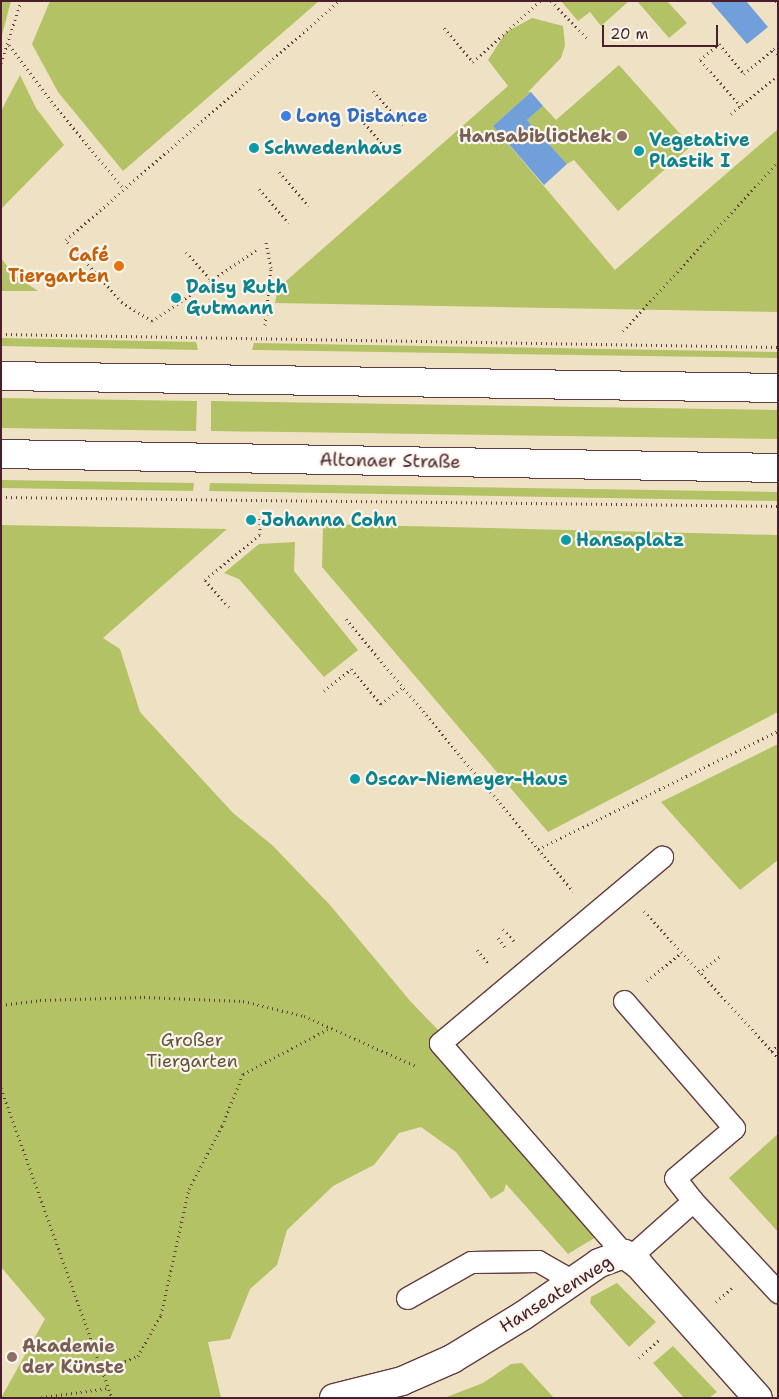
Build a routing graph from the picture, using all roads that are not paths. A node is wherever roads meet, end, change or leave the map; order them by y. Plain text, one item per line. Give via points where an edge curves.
1 (1, 376) edge
2 (778, 388) edge
3 (1, 454) edge
4 (778, 468) edge
5 (662, 857) dead end
6 (624, 1001) road end
7 (693, 1201) junction
8 (627, 1255) junction
9 (573, 1281) junction
10 (778, 1292) edge
11 (407, 1298) dead end
12 (334, 1398) edge
13 (758, 1398) edge

1 - 2 main road
3 - 4 main road, Altonaer Straße
5 - 8 lane via 440,1043
6 - 7 lane via 734,1128 674,1178
7 - 8 lane
7 - 10 lane
8 - 9 main road, Hanseatenweg via 599,1263
8 - 13 main road, Hanseatenweg
9 - 11 lane via 538,1261 471,1262
9 - 12 main road, Hanseatenweg via 452,1359 402,1381

